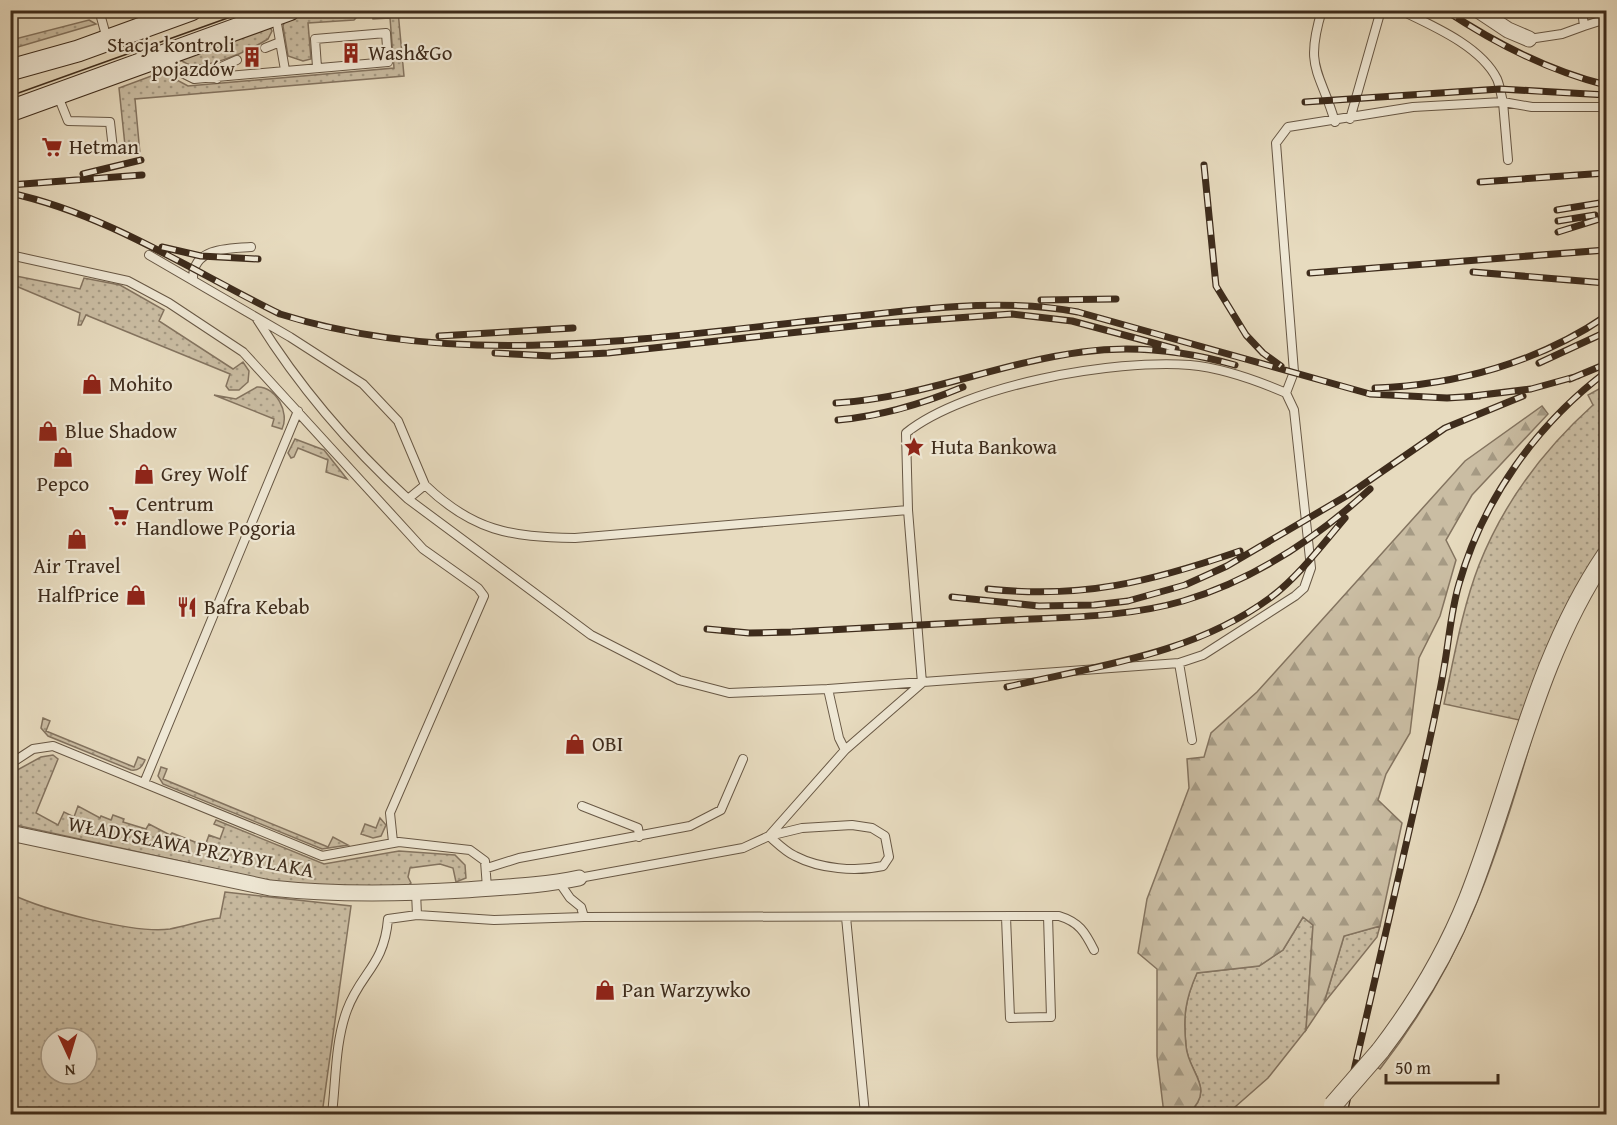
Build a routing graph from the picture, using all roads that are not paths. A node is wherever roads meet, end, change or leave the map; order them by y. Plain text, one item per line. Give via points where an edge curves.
1 (99, 10) edge
2 (191, 10) edge
3 (1322, 10) edge
4 (1381, 10) edge
5 (1400, 10) edge
6 (1478, 10) edge
7 (1582, 10) edge
8 (282, 13) edge
9 (1606, 19) edge
10 (1584, 26) junction
11 (1529, 39) joint
12 (107, 41) junction
13 (280, 42) junction
14 (265, 48) dead end
15 (165, 55) junction
16 (237, 60) dead end
17 (317, 67) junction
18 (10, 69) edge
19 (285, 70) junction
20 (217, 79) junction
21 (58, 94) junction
22 (1503, 102) junction
23 (1599, 107) dead end
24 (10, 111) edge
25 (1350, 119) junction
26 (1335, 122) junction
27 (114, 149) dead end
28 (1508, 160) dead end
29 (251, 247) dead end
30 (10, 255) edge
31 (149, 255) dead end
32 (193, 279) junction
33 (256, 317) junction
34 (1286, 393) junction
35 (298, 411) junction
36 (425, 485) junction
37 (408, 499) junction
38 (908, 510) junction
39 (1606, 555) edge
40 (1179, 663) junction
41 (922, 683) junction
42 (828, 689) junction
43 (1192, 740) dead end
44 (845, 750) junction
45 (743, 759) dead end
46 (10, 764) edge
47 (144, 783) junction
48 (582, 806) dead end
49 (10, 833) edge
50 (769, 836) junction
51 (639, 837) junction
52 (393, 842) junction
53 (487, 868) junction
54 (579, 878) joint
55 (559, 882) junction
56 (487, 888) junction
57 (416, 892) junction
58 (417, 915) junction
59 (1006, 916) junction
60 (1048, 916) junction
61 (584, 917) junction
62 (846, 917) junction
63 (1094, 950) dead end
64 (1328, 1110) edge
65 (332, 1114) edge
66 (865, 1114) edge

1 - 12 lane
2 - 12 main road
3 - 26 lane via 1312,44 1313,58
4 - 25 lane
5 - 22 lane via 1456,38 1477,56 1497,78
6 - 11 street
7 - 10 lane
8 - 13 lane
8 - 15 main road
9 - 10 lane
10 - 11 lane
12 - 18 main road
13 - 14 lane
13 - 19 lane
15 - 20 lane via 186,78
15 - 21 main road
16 - 20 lane via 221,67
17 - 17 lane via 388,62 386,33 315,39
17 - 19 lane
19 - 20 lane
21 - 24 main road
21 - 27 lane via 68,121 110,122
22 - 23 lane via 1532,107
22 - 25 lane via 1413,107
22 - 28 lane
25 - 26 lane
26 - 34 lane via 1288,127 1276,143 1294,372
29 - 32 lane via 223,248 201,256
30 - 35 lane via 113,276 141,287 243,352
31 - 32 lane
32 - 33 lane
33 - 36 lane via 353,376 375,394 398,421
33 - 37 lane via 280,356 375,468
34 - 38 lane via 1234,374 1168,364 1121,367 1012,384 931,416 906,433
34 - 40 lane via 1294,410 1312,557 1309,578 1294,596 1236,634 1203,655
35 - 47 lane
35 - 52 lane via 423,549 484,596 390,813
36 - 37 lane
36 - 38 lane via 461,516 494,530 536,537 575,538
37 - 42 lane via 591,635 679,680 729,693
38 - 41 lane
39 - 64 street, bridge via 1573,610 1546,668 1476,879 1453,934 1420,994 1380,1051
40 - 41 lane
40 - 43 lane
41 - 42 lane
41 - 44 lane
42 - 44 lane
44 - 50 lane
45 - 51 lane via 721,810 690,826
46 - 47 lane via 33,749 53,746
47 - 52 lane via 322,856
48 - 51 lane via 638,828
49 - 57 street, WŁADYSŁAWA PRZYBYLAKA via 270,888 372,895
50 - 50 lane via 795,857 838,868 868,870 883,866 889,857 885,837 872,828 819,826
50 - 54 lane via 743,848
51 - 53 lane via 519,858
52 - 53 lane via 470,850 481,856
53 - 56 lane
54 - 55 street, WŁADYSŁAWA PRZYBYLAKA
55 - 56 street, WŁADYSŁAWA PRZYBYLAKA
55 - 61 lane via 581,907
56 - 57 street, WŁADYSŁAWA PRZYBYLAKA
57 - 58 lane
58 - 61 lane via 494,920
58 - 65 lane via 388,919 380,957 351,1000 340,1037
59 - 60 lane
59 - 60 lane via 1010,1018 1051,1017
59 - 62 lane
60 - 63 lane via 1073,920
61 - 62 lane
62 - 66 lane

